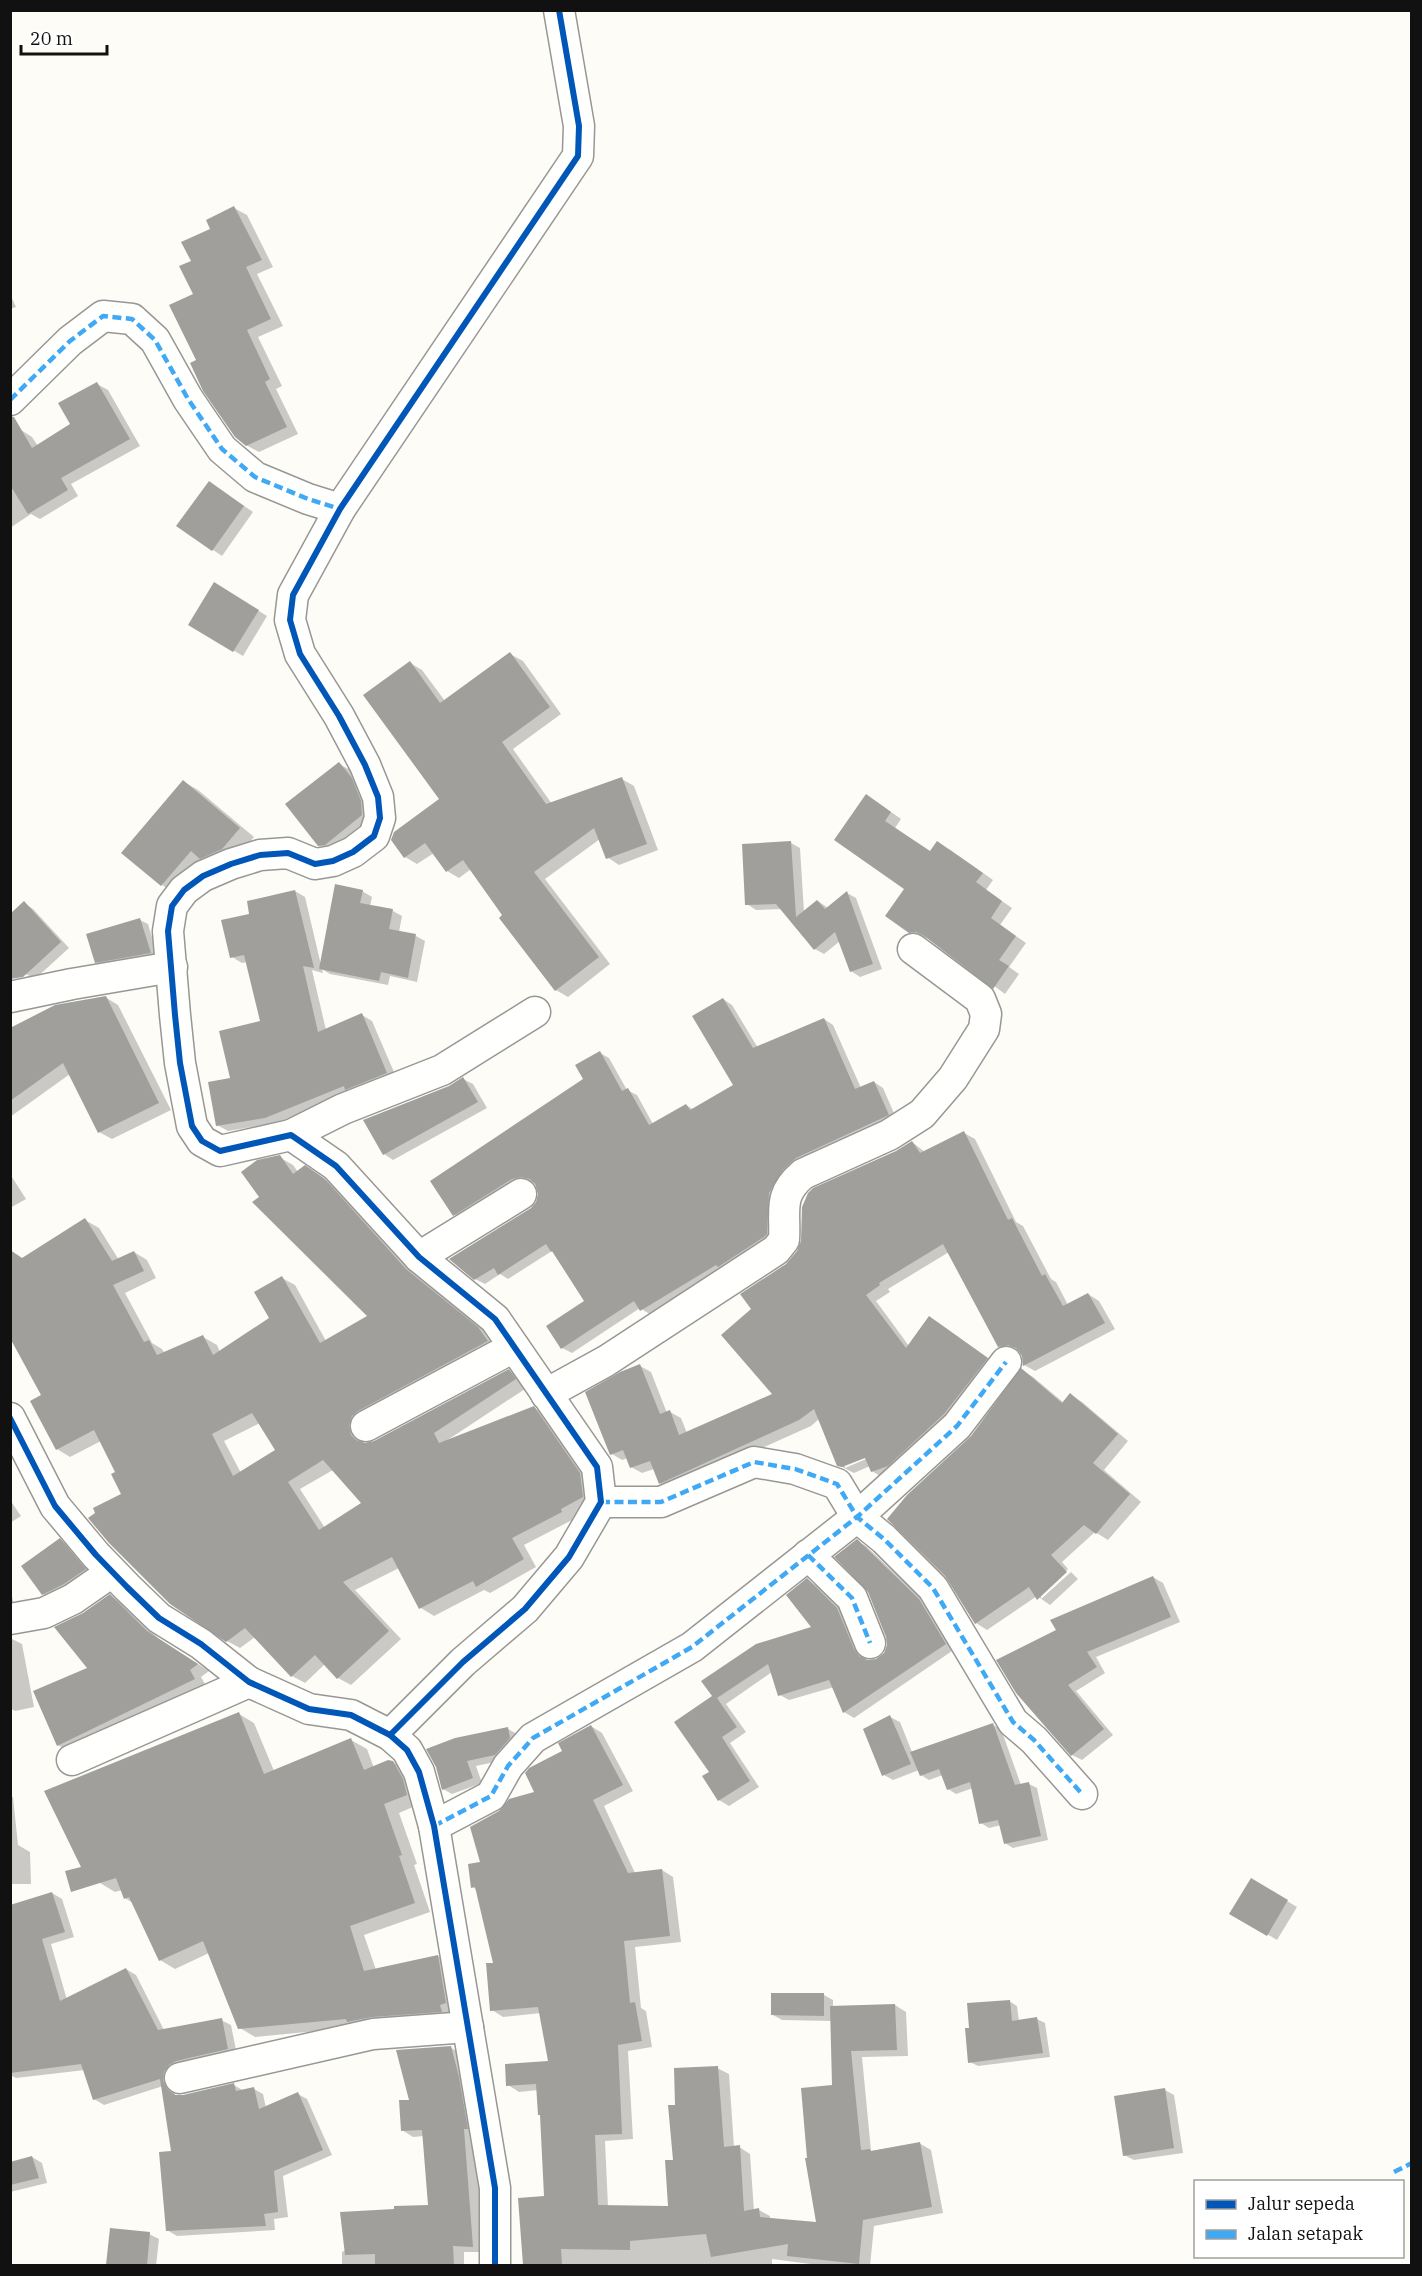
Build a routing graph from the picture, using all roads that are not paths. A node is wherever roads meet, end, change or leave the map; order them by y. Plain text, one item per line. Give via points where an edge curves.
1 (559, 10) edge
2 (10, 400) edge
3 (340, 509) junction
4 (913, 949) dead end
5 (171, 967) junction
6 (10, 997) edge
7 (535, 1012) dead end
8 (291, 1134) junction
9 (521, 1194) dead end
10 (419, 1257) junction
11 (514, 1347) junction
12 (1005, 1362) dead end
13 (546, 1394) junction
14 (10, 1418) edge
15 (366, 1426) dead end
16 (600, 1502) junction
17 (857, 1517) junction
18 (808, 1555) junction
19 (112, 1572) junction
20 (10, 1619) edge
21 (870, 1643) dead end
22 (249, 1682) junction
23 (390, 1735) junction
24 (72, 1760) dead end
25 (1082, 1794) dead end
26 (434, 1826) junction
27 (468, 2027) junction
28 (180, 2078) dead end
29 (495, 2265) edge

1 - 3 street via 579,126 579,156
2 - 3 street via 70,342 104,316 132,319 155,340 222,449 255,477
3 - 5 street via 294,595 290,620 300,654 339,716 378,797 380,818 374,836 333,861 315,864 288,853 260,855 203,876 184,890 172,906 168,931
4 - 13 street via 980,999 986,1014 984,1029 953,1078 922,1114 889,1135 796,1180 787,1191 784,1240 776,1250 606,1361
5 - 6 street
5 - 8 street via 180,1063 192,1126 202,1142 220,1151
7 - 8 street via 442,1070
8 - 10 street via 336,1166
9 - 10 street
10 - 11 street via 495,1319
11 - 13 street
11 - 15 street
12 - 17 street via 957,1426
13 - 16 street via 597,1467
14 - 19 street via 55,1506
16 - 17 street via 661,1502 754,1462 795,1469 837,1484
16 - 23 street via 568,1557 525,1609 463,1662
17 - 18 street
17 - 25 street via 933,1588 1012,1722 1034,1740
18 - 21 street via 852,1598
18 - 26 street via 692,1647 533,1738 508,1766 491,1796
19 - 20 street via 44,1613
19 - 22 street via 159,1618 201,1644
22 - 23 street via 309,1709 351,1715
22 - 24 street
23 - 26 street via 407,1750 419,1772
26 - 27 street
27 - 28 street via 373,2034
27 - 29 street via 495,2188

